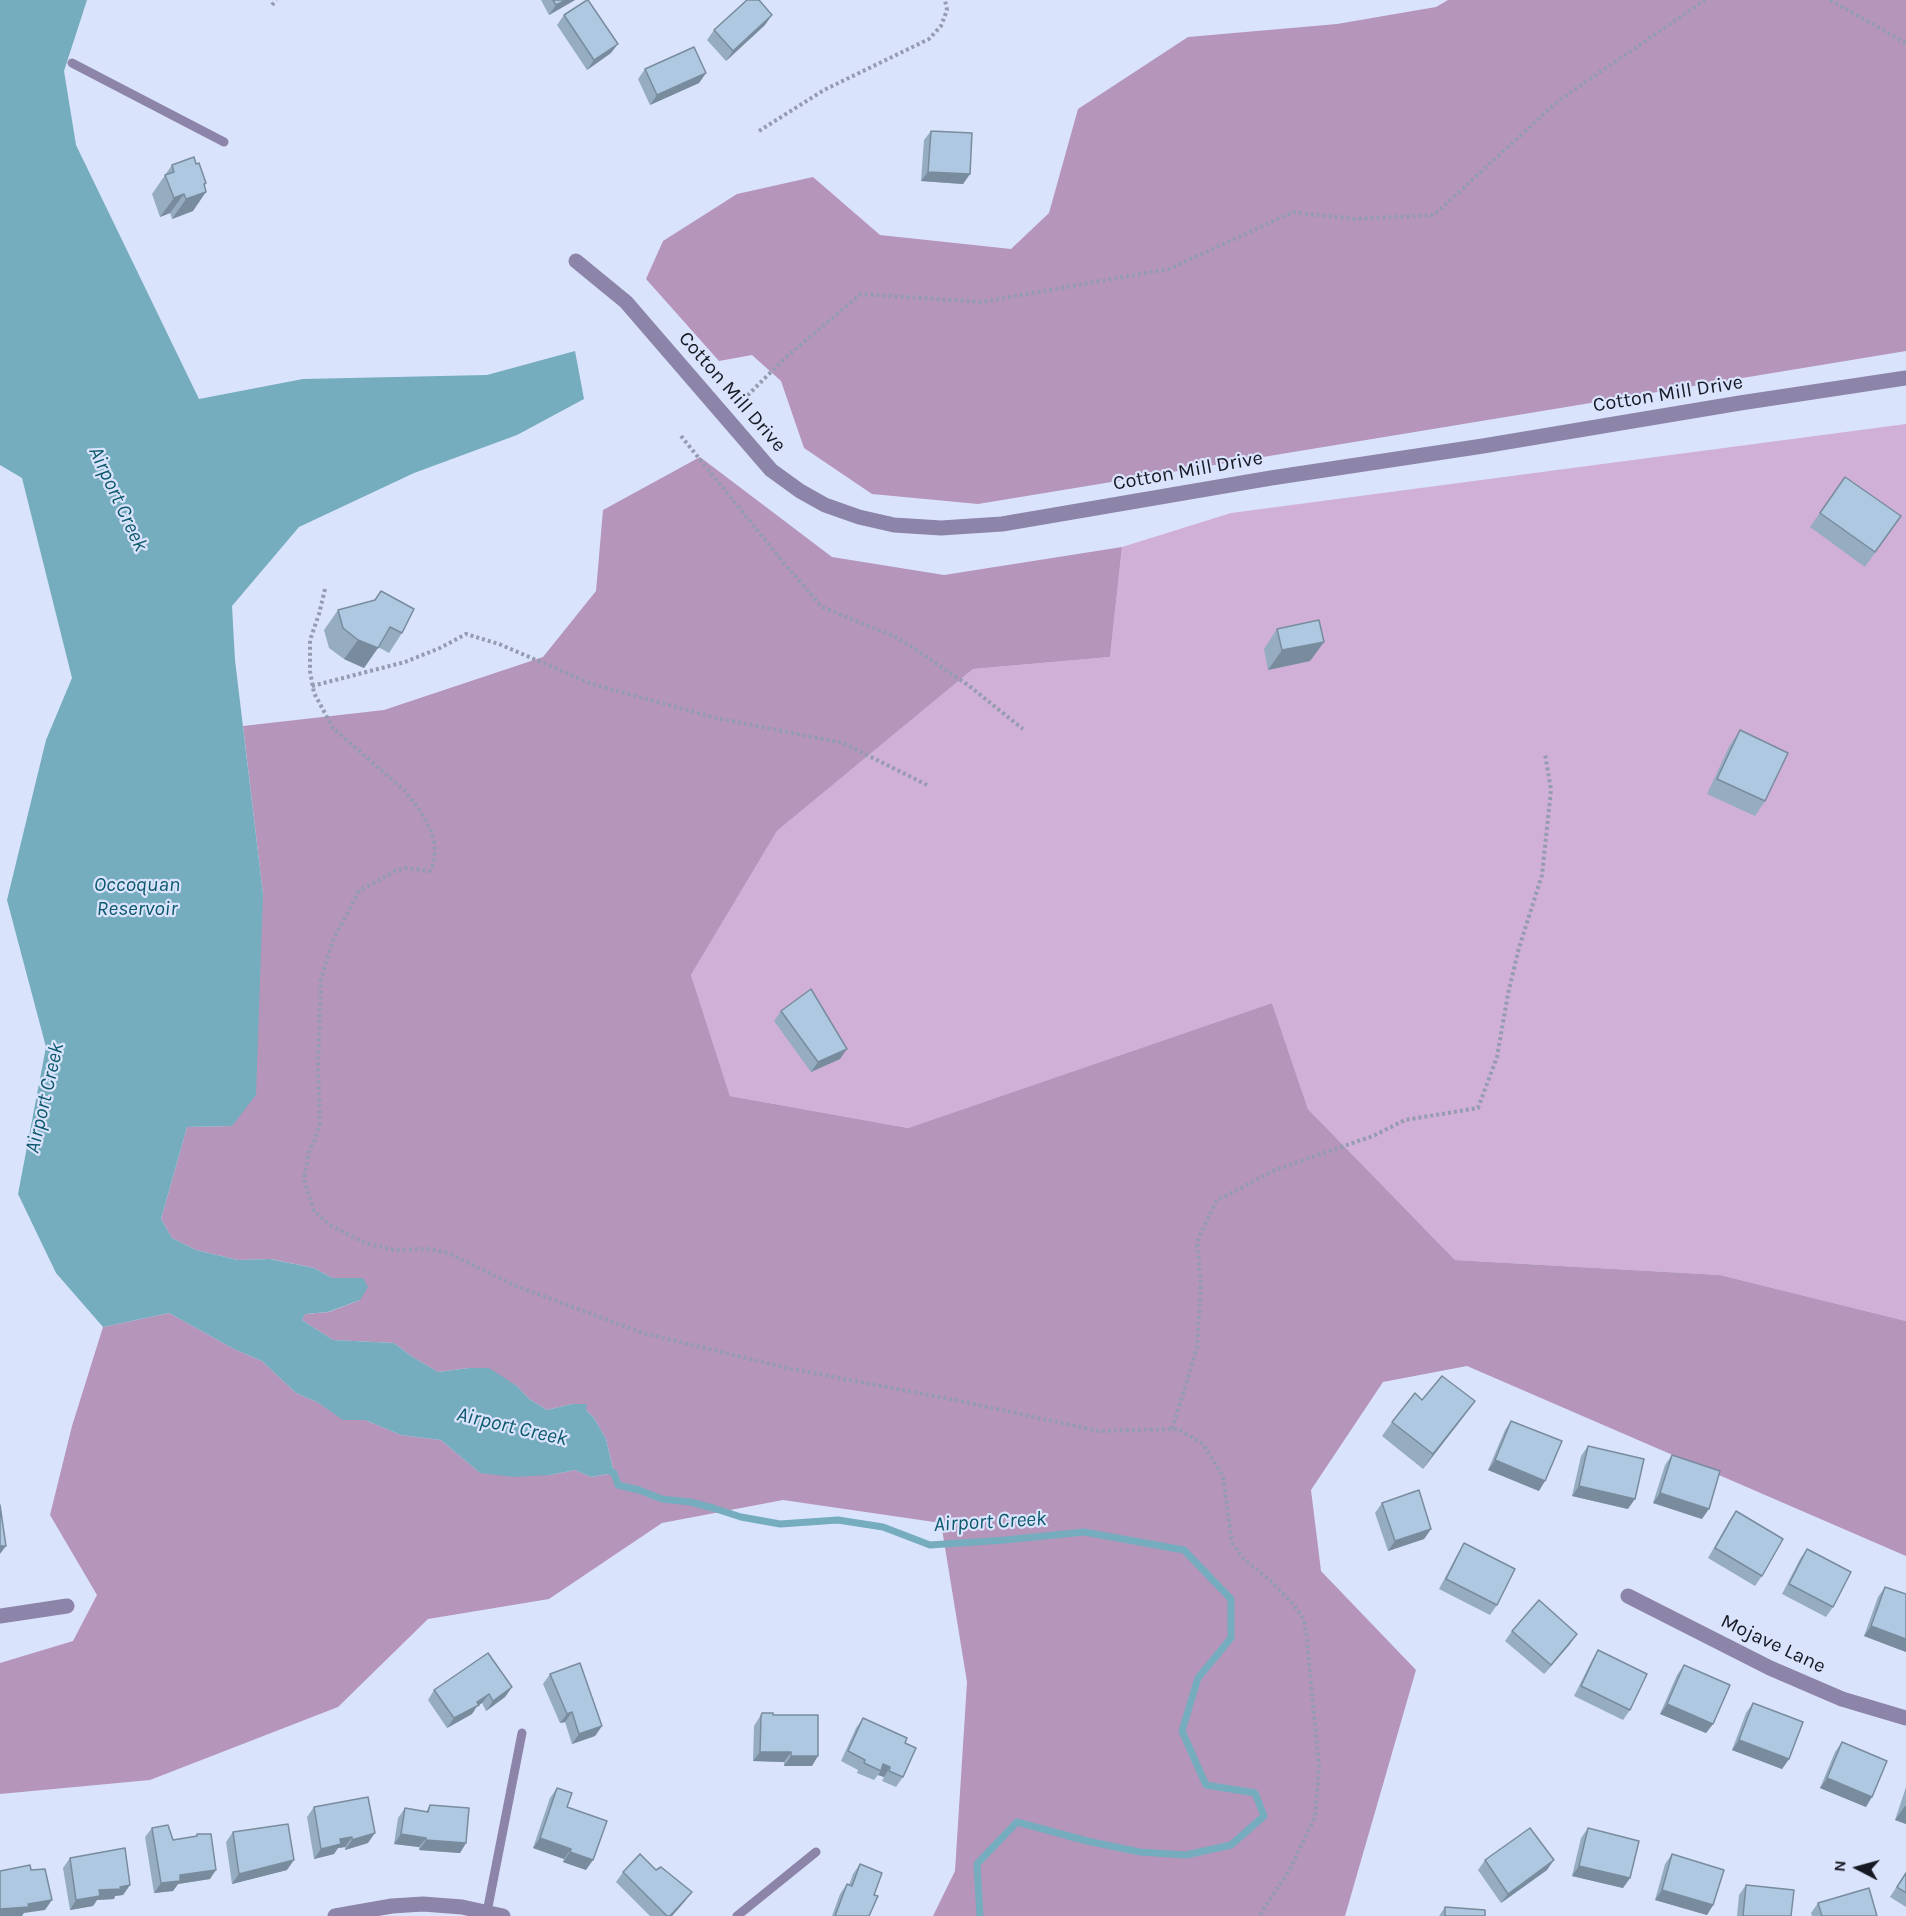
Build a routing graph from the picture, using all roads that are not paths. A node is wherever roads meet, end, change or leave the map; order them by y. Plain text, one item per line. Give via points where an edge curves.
1 (72, 63) dead end
2 (224, 142) dead end
3 (576, 261) dead end
4 (1906, 378) edge
5 (1628, 1596) dead end
6 (68, 1606) dead end
7 (0, 1616) edge
8 (1906, 1718) edge
9 (522, 1733) dead end
10 (816, 1852) dead end
11 (487, 1912) junction
12 (335, 1916) edge
13 (503, 1916) edge
14 (737, 1916) edge

1 - 2 lane
3 - 4 street, Cotton Mill Drive via 626,302 771,470 825,505 894,525 941,528 1002,524
5 - 8 street, Mojave Lane via 1770,1668 1842,1699
6 - 7 street
9 - 11 lane
10 - 14 lane
11 - 12 street via 423,1904
11 - 13 street

